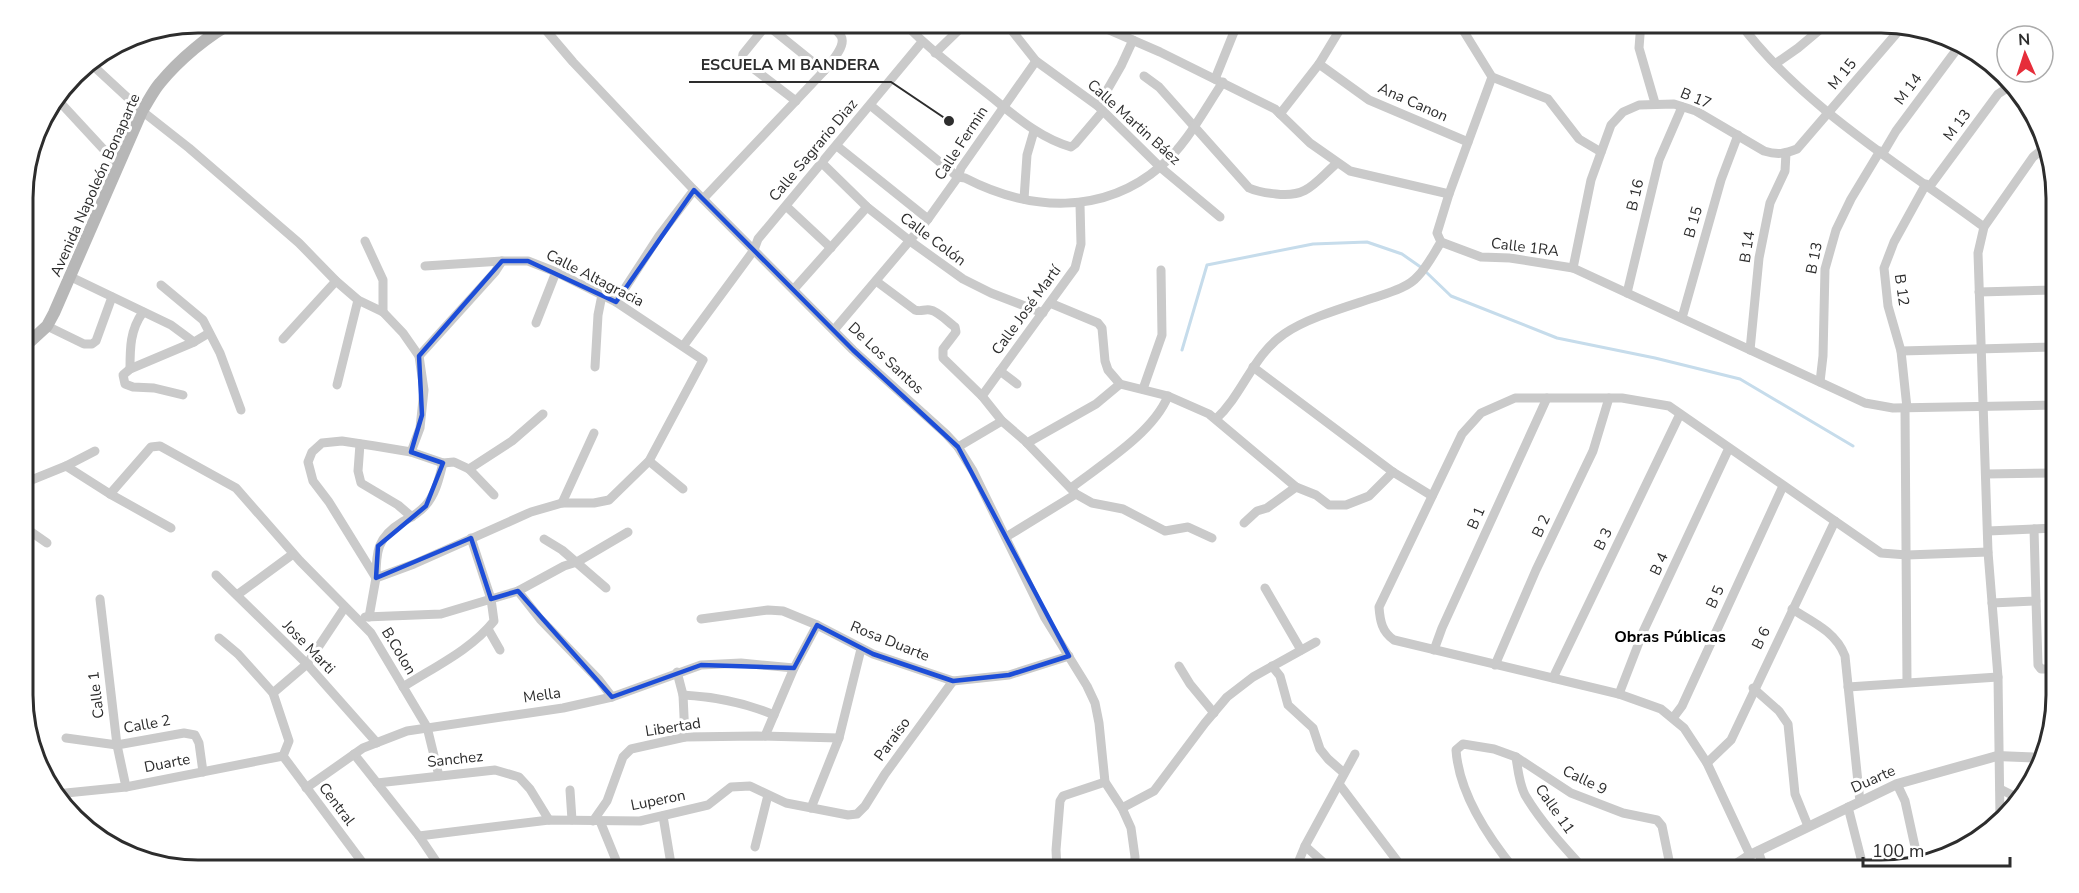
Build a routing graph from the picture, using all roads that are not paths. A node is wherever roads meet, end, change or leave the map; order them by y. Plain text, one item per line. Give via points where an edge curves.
1 (216, 33) edge
2 (548, 33) edge
3 (760, 33) edge
4 (779, 33) edge
5 (838, 33) edge
6 (913, 33) edge
7 (955, 33) edge
8 (1014, 33) edge
9 (1119, 33) edge
10 (1234, 33) edge
11 (1334, 33) edge
12 (1465, 33) edge
13 (1640, 33) edge
14 (1747, 33) edge
15 (1816, 33) edge
16 (1896, 34) edge
17 (1133, 40) junction
18 (922, 42) junction
19 (1955, 51) edge
20 (935, 53) junction
21 (1036, 61) junction
22 (1775, 63) junction
23 (1319, 64) junction
24 (96, 69) edge
25 (824, 71) junction
26 (1144, 76) dead end
27 (1492, 77) junction
28 (1219, 81) junction
29 (2005, 90) edge
30 (796, 101) junction
31 (1655, 104) junction
32 (62, 105) edge
33 (870, 105) junction
34 (1003, 106) junction
35 (1682, 106) junction
36 (1101, 108) junction
37 (142, 111) junction
38 (1280, 114) junction
39 (1829, 114) junction
40 (1193, 127) junction
41 (1034, 131) junction
42 (1738, 135) junction
43 (1468, 142) junction
44 (837, 146) junction
45 (1601, 152) junction
46 (1881, 152) junction
47 (2039, 152) edge
48 (1786, 153) junction
49 (822, 163) junction
50 (1337, 163) junction
51 (119, 166) junction
52 (1160, 167) junction
53 (958, 177) junction
54 (1928, 185) junction
55 (694, 190) junction
56 (1449, 194) junction
57 (703, 199) junction
58 (1024, 200) junction
59 (1080, 204) junction
60 (786, 206) junction
61 (867, 207) junction
62 (1220, 217) dead end
63 (928, 219) junction
64 (1984, 227) junction
65 (365, 241) dead end
66 (910, 242) junction
67 (1441, 242) junction
68 (831, 248) junction
69 (754, 250) junction
70 (502, 261) junction
71 (425, 266) dead end
72 (1573, 268) junction
73 (1161, 270) dead end
74 (556, 272) junction
75 (71, 277) junction
76 (336, 281) junction
77 (876, 281) junction
78 (161, 285) dead end
79 (794, 289) junction
80 (2046, 290) edge
81 (1979, 292) junction
82 (1627, 293) junction
83 (602, 295) junction
84 (112, 297) junction
85 (358, 300) junction
86 (616, 302) junction
87 (1050, 303) junction
88 (143, 312) junction
89 (383, 312) junction
90 (1043, 313) junction
91 (1682, 318) junction
92 (536, 323) dead end
93 (47, 326) junction
94 (834, 330) junction
95 (209, 333) junction
96 (33, 339) edge
97 (283, 339) dead end
98 (194, 342) junction
99 (684, 345) junction
100 (2046, 347) edge
101 (1981, 349) junction
102 (1750, 350) junction
103 (1901, 351) junction
104 (419, 356) junction
105 (595, 367) dead end
106 (1253, 367) junction
107 (130, 369) junction
108 (1000, 371) junction
109 (1820, 382) junction
110 (1017, 384) dead end
111 (1120, 384) junction
112 (337, 385) dead end
113 (1143, 389) junction
114 (183, 395) dead end
115 (982, 396) junction
116 (1168, 396) junction
117 (1546, 398) junction
118 (1610, 398) junction
119 (2046, 405) edge
120 (1983, 406) junction
121 (1906, 408) junction
122 (241, 411) dead end
123 (543, 414) dead end
124 (1680, 414) junction
125 (1216, 419) junction
126 (1002, 421) junction
127 (594, 433) dead end
128 (1027, 443) junction
129 (360, 444) junction
130 (958, 447) junction
131 (1729, 448) junction
132 (95, 451) dead end
133 (411, 452) junction
134 (650, 461) junction
135 (443, 463) junction
136 (66, 466) junction
137 (469, 469) junction
138 (1393, 471) junction
139 (2046, 473) edge
140 (1986, 474) junction
141 (33, 479) edge
142 (1783, 486) junction
143 (1296, 487) junction
144 (682, 489) dead end
145 (1074, 491) junction
146 (110, 494) junction
147 (494, 495) dead end
148 (1432, 495) junction
149 (562, 503) junction
150 (412, 517) junction
151 (1835, 521) junction
152 (1244, 523) dead end
153 (171, 528) dead end
154 (2046, 528) edge
155 (2034, 529) junction
156 (1988, 531) junction
157 (628, 532) dead end
158 (33, 533) edge
159 (1006, 537) junction
160 (471, 538) junction
161 (1212, 538) dead end
162 (544, 540) dead end
163 (47, 543) dead end
164 (1988, 552) junction
165 (1907, 555) junction
166 (296, 558) junction
167 (577, 562) junction
168 (216, 575) dead end
169 (375, 579) junction
170 (606, 588) dead end
171 (1264, 588) dead end
172 (518, 591) junction
173 (237, 595) junction
174 (100, 599) dead end
175 (491, 599) junction
176 (2036, 601) junction
177 (1992, 603) junction
178 (345, 607) junction
179 (1792, 609) junction
180 (369, 617) junction
181 (356, 618) junction
182 (701, 619) dead end
183 (817, 625) junction
184 (488, 629) junction
185 (219, 638) dead end
186 (1316, 642) dead end
187 (861, 649) junction
188 (500, 650) dead end
189 (1301, 650) junction
190 (1434, 650) junction
191 (1069, 656) junction
192 (307, 664) junction
193 (1495, 665) junction
194 (1179, 666) dead end
195 (1272, 666) junction
196 (794, 668) junction
197 (2046, 669) edge
198 (677, 672) junction
199 (1998, 677) junction
200 (1553, 678) junction
201 (953, 681) junction
202 (1907, 682) junction
203 (403, 687) junction
204 (1848, 687) junction
205 (1753, 688) junction
206 (273, 693) junction
207 (1620, 694) junction
208 (683, 695) junction
209 (612, 697) junction
210 (1214, 713) junction
211 (774, 715) junction
212 (1673, 718) junction
213 (427, 727) junction
214 (765, 736) junction
215 (685, 737) junction
216 (66, 738) dead end
217 (839, 738) junction
218 (377, 742) junction
219 (117, 745) junction
220 (354, 754) junction
221 (1355, 754) dead end
222 (283, 756) junction
223 (1998, 756) junction
224 (1516, 757) junction
225 (2033, 758) edge
226 (1707, 763) junction
227 (203, 772) junction
228 (1344, 773) junction
229 (439, 776) junction
230 (1106, 782) junction
231 (377, 783) junction
232 (1339, 784) junction
233 (1897, 784) junction
234 (126, 787) junction
235 (306, 788) junction
236 (2000, 789) junction
237 (570, 790) dead end
238 (66, 793) edge
239 (2012, 794) edge
240 (768, 795) junction
241 (1860, 801) junction
242 (1848, 807) junction
243 (811, 808) junction
244 (1122, 808) junction
245 (2000, 810) edge
246 (857, 814) joint
247 (663, 816) junction
248 (549, 820) junction
249 (572, 820) junction
250 (597, 821) junction
251 (1808, 826) junction
252 (419, 836) junction
253 (1305, 846) junction
254 (755, 847) dead end
255 (1754, 853) junction
256 (1917, 856) edge
257 (360, 860) edge
258 (435, 860) edge
259 (615, 860) edge
260 (670, 860) edge
261 (1057, 860) edge
262 (1135, 860) edge
263 (1299, 860) edge
264 (1321, 860) edge
265 (1396, 860) edge
266 (1507, 860) edge
267 (1575, 860) edge
268 (1669, 860) edge
269 (1743, 860) edge
270 (1759, 860) edge
271 (1861, 860) edge

1 - 37 main road, Avenida Napoleón Bonaparte via 160,83
2 - 55 street, De Los Santos
3 - 30 street via 742,54 742,60
4 - 25 street
5 - 25 street via 843,42
6 - 18 street
7 - 20 street
8 - 21 street, Calle Martin Báez
9 - 17 street
10 - 28 street
11 - 23 street
12 - 27 street
13 - 31 street via 1639,48
14 - 22 street
15 - 22 street
16 - 39 street, M 15
17 - 28 street
17 - 36 street
18 - 20 street
18 - 33 street, Calle Sagrario Diaz
19 - 46 street, M 14
20 - 34 street
21 - 34 street, Calle Fermin
21 - 36 street, Calle Martin Báez
22 - 39 street
23 - 38 street
23 - 43 street, Ana Canon via 1369,100
24 - 37 street
25 - 30 street
26 - 40 street via 1159,87
27 - 43 street
27 - 45 street via 1548,99 1579,139
28 - 38 street
28 - 40 street
29 - 54 street, M 13
30 - 57 street
31 - 35 street, B 17
31 - 45 street, B 17 via 1623,112 1611,125
32 - 51 street
33 - 44 street, Calle Sagrario Diaz
33 - 53 street
34 - 41 street
34 - 53 street, Calle Fermin
35 - 42 street, B 17
35 - 82 street, B 16 via 1659,159
36 - 41 street via 1071,147
36 - 52 street, Calle Martin Báez
37 - 51 main road, Avenida Napoleón Bonaparte
37 - 76 street via 299,243
38 - 50 street
39 - 46 street
39 - 48 street via 1797,149
40 - 50 street via 1249,188 1258,192 1295,196
40 - 52 street
41 - 58 street via 1027,155
42 - 48 street, B 17 via 1764,151
42 - 91 street, B 15 via 1721,180
43 - 56 street
44 - 49 street, Calle Sagrario Diaz
44 - 63 street
45 - 72 street, B 17 via 1591,180
46 - 54 street
46 - 109 street, B 13 via 1846,209 1825,269
47 - 64 street
48 - 102 street, B 14 via 1785,171 1770,203
49 - 60 street, Calle Sagrario Diaz
49 - 61 street, Calle Colón
50 - 56 street via 1350,171
51 - 75 main road, Avenida Napoleón Bonaparte
52 - 59 street via 1133,186
52 - 62 street, Calle Martin Báez
53 - 58 street
53 - 63 street, Calle Fermin
54 - 64 street
54 - 103 street, B 12 via 1894,242 1884,268 1888,306
55 - 57 street, De Los Santos
55 - 86 street
56 - 67 street via 1437,233
57 - 69 street, De Los Santos
58 - 59 street
59 - 87 street, Calle José Martí via 1081,244 1075,268
60 - 68 street
60 - 69 street, Calle Sagrario Diaz via 758,239
61 - 66 street, Calle Colón
61 - 68 street
63 - 66 street, Calle Fermin
64 - 81 street via 1978,253
65 - 89 street via 383,280
66 - 77 street, Calle Fermin
66 - 90 street, Calle Colón via 963,279
67 - 72 street, Calle 1RA via 1481,257
67 - 106 street via 1411,282 1286,332
68 - 79 street
69 - 79 street, De Los Santos
69 - 99 street, Calle Sagrario Diaz
70 - 71 street, Calle Altagracia
70 - 74 street, Calle Altagracia via 528,261
70 - 104 street
72 - 82 street, Calle 1RA
73 - 113 street via 1162,335
74 - 83 street, Calle Altagracia
74 - 92 street
75 - 84 street
75 - 93 main road, Avenida Napoleón Bonaparte
76 - 85 street
76 - 97 street
77 - 94 street, Calle Fermin
77 - 115 street via 915,310 933,310 955,327 954,336 943,349 943,358
78 - 95 street via 203,320
79 - 94 street, De Los Santos
80 - 81 street
81 - 101 street
82 - 91 street, Calle 1RA
83 - 86 street, Calle Altagracia
83 - 105 street
84 - 88 street
84 - 93 street via 92,344
85 - 89 street
85 - 112 street
86 - 99 street, Calle Altagracia
87 - 90 street, Calle José Martí
87 - 111 street via 1098,323 1108,370
88 - 98 street
88 - 107 street via 130,343
89 - 104 street
90 - 108 street, Calle José Martí
91 - 102 street, Calle 1RA
93 - 96 main road, Avenida Napoleón Bonaparte
94 - 130 street, De Los Santos
95 - 98 street
95 - 122 street
98 - 107 street
99 - 134 street, Calle Altagracia via 703,360
100 - 101 street
101 - 103 street
101 - 120 street
102 - 109 street, Calle 1RA
103 - 121 street, B 12
104 - 133 street via 423,414
106 - 125 street
106 - 138 street
107 - 114 street via 123,375 125,384
108 - 110 street
108 - 115 street, Calle José Martí
109 - 121 street, Calle 1RA via 1865,403
111 - 113 street
111 - 128 street via 1096,404
113 - 116 street
115 - 126 street
116 - 125 street
116 - 145 street via 1147,426
117 - 118 street
117 - 148 street via 1515,398 1481,413 1462,434
117 - 190 street, B 1
118 - 124 street via 1668,406
118 - 193 street, B 2 via 1593,451
119 - 120 street, Calle 1RA
120 - 121 street, Calle 1RA
120 - 140 street
121 - 165 street, B 12
123 - 137 street via 512,441
124 - 131 street
124 - 200 street, B 3
125 - 143 street
126 - 128 street
126 - 130 street
127 - 149 street
128 - 145 street
129 - 133 street
129 - 150 street via 361,483
129 - 169 street via 322,443 308,462 313,481
130 - 159 street, De Los Santos
131 - 142 street
131 - 207 street, B 4 via 1643,632
132 - 136 street
133 - 135 street
134 - 144 street
134 - 149 street via 609,500
135 - 137 street via 454,462
135 - 150 street via 437,487 426,506
136 - 141 street
136 - 146 street
137 - 147 street
138 - 143 street via 1369,496 1346,506 1329,504
138 - 148 street
139 - 140 street
140 - 156 street
142 - 151 street
142 - 212 street, B 5
143 - 152 street
145 - 159 street
145 - 161 street via 1092,503 1123,509 1165,531 1188,527
146 - 153 street
146 - 166 street, B.Colon via 151,447 160,446 236,488
148 - 190 street via 1379,607 1380,621 1394,640
149 - 160 street
150 - 169 street via 386,535 378,546
151 - 165 street via 1881,553
151 - 179 street, B 6
154 - 155 street
155 - 156 street
155 - 176 street
156 - 164 street
157 - 167 street
158 - 163 street
159 - 191 street, De Los Santos
160 - 169 street
160 - 175 street
162 - 167 street
164 - 165 street
164 - 177 street
165 - 202 street, B 12
166 - 173 street
166 - 178 street, B.Colon
167 - 170 street
167 - 172 street
168 - 173 street, Jose Marti
169 - 180 street
171 - 189 street
172 - 175 street
172 - 209 street
173 - 192 street, Jose Marti
174 - 219 street, Calle 1
175 - 180 street via 441,614
175 - 184 street via 495,621
176 - 177 street
176 - 197 street via 2038,665
177 - 199 street
178 - 181 street, B.Colon
178 - 192 street
179 - 204 street via 1832,634 1840,644
179 - 205 street, B 6
180 - 181 street
181 - 203 street, B.Colon via 371,633
182 - 183 street, Rosa Duarte via 768,610 783,611
183 - 187 street, Rosa Duarte
183 - 196 street
184 - 188 street
184 - 203 street
185 - 206 street
186 - 189 street
187 - 201 street, Rosa Duarte
187 - 217 street
189 - 195 street
190 - 193 street
191 - 201 street via 1009,675
191 - 230 street, De Los Santos via 1095,703
192 - 206 street
192 - 218 street, Jose Marti
193 - 200 street
194 - 210 street
195 - 210 street via 1227,698
195 - 228 street via 1280,676 1288,705 1313,728 1320,748
196 - 198 street, Mella via 741,663 701,665
196 - 211 street
198 - 208 street
198 - 209 street, Mella
199 - 202 street
199 - 223 street
200 - 207 street
201 - 246 street, Paraiso
202 - 204 street
203 - 213 street, B.Colon
204 - 241 street
205 - 226 street, B 6 via 1731,740
205 - 251 street via 1788,724 1795,794
206 - 222 street via 289,741
207 - 212 street via 1661,708
208 - 211 street via 729,699
208 - 215 street
209 - 213 street, Mella via 563,708
210 - 244 street via 1154,791
211 - 214 street
212 - 226 street
213 - 218 street, Mella via 406,730
213 - 229 street, B.Colon
214 - 215 street, Libertad
214 - 217 street, Libertad
215 - 250 street, Libertad via 631,749 623,758
216 - 219 street, Calle 2
217 - 243 street
218 - 220 street, Mella
219 - 227 street, Calle 2 via 184,733 195,735
219 - 234 street, Calle 1
220 - 231 street
220 - 235 street, Mella
221 - 228 street
222 - 227 street, Duarte
222 - 235 street, Central
223 - 225 street, Duarte
223 - 233 street, Duarte
223 - 236 street
224 - 266 street, Calle 9 via 1463,744 1456,750 1470,802
224 - 267 street, Calle 11 via 1524,794
224 - 268 street, Calle 9 via 1572,793 1623,813 1660,822
226 - 255 street
227 - 234 street, Duarte
228 - 232 street
229 - 231 street, Sanchez
229 - 248 street, Sanchez via 495,770 519,777
230 - 244 street
230 - 261 street via 1063,796
231 - 252 street
232 - 253 street
232 - 265 street
233 - 241 street, Duarte
233 - 256 street via 1905,801
234 - 238 street, Duarte
235 - 257 street, Central
236 - 239 street
236 - 245 street
237 - 249 street
240 - 243 street, Luperon
240 - 247 street, Luperon via 750,786 731,787 708,805
240 - 254 street
241 - 242 street, Duarte
242 - 251 street, Duarte
242 - 271 street
243 - 246 street, Luperon
244 - 262 street via 1131,828
247 - 250 street, Luperon via 640,821
247 - 260 street
248 - 249 street, Luperon
248 - 252 street, Luperon
249 - 250 street, Luperon
250 - 259 street
251 - 255 street, Duarte
252 - 258 street
253 - 263 street
253 - 264 street
255 - 269 street, Duarte
255 - 270 street

